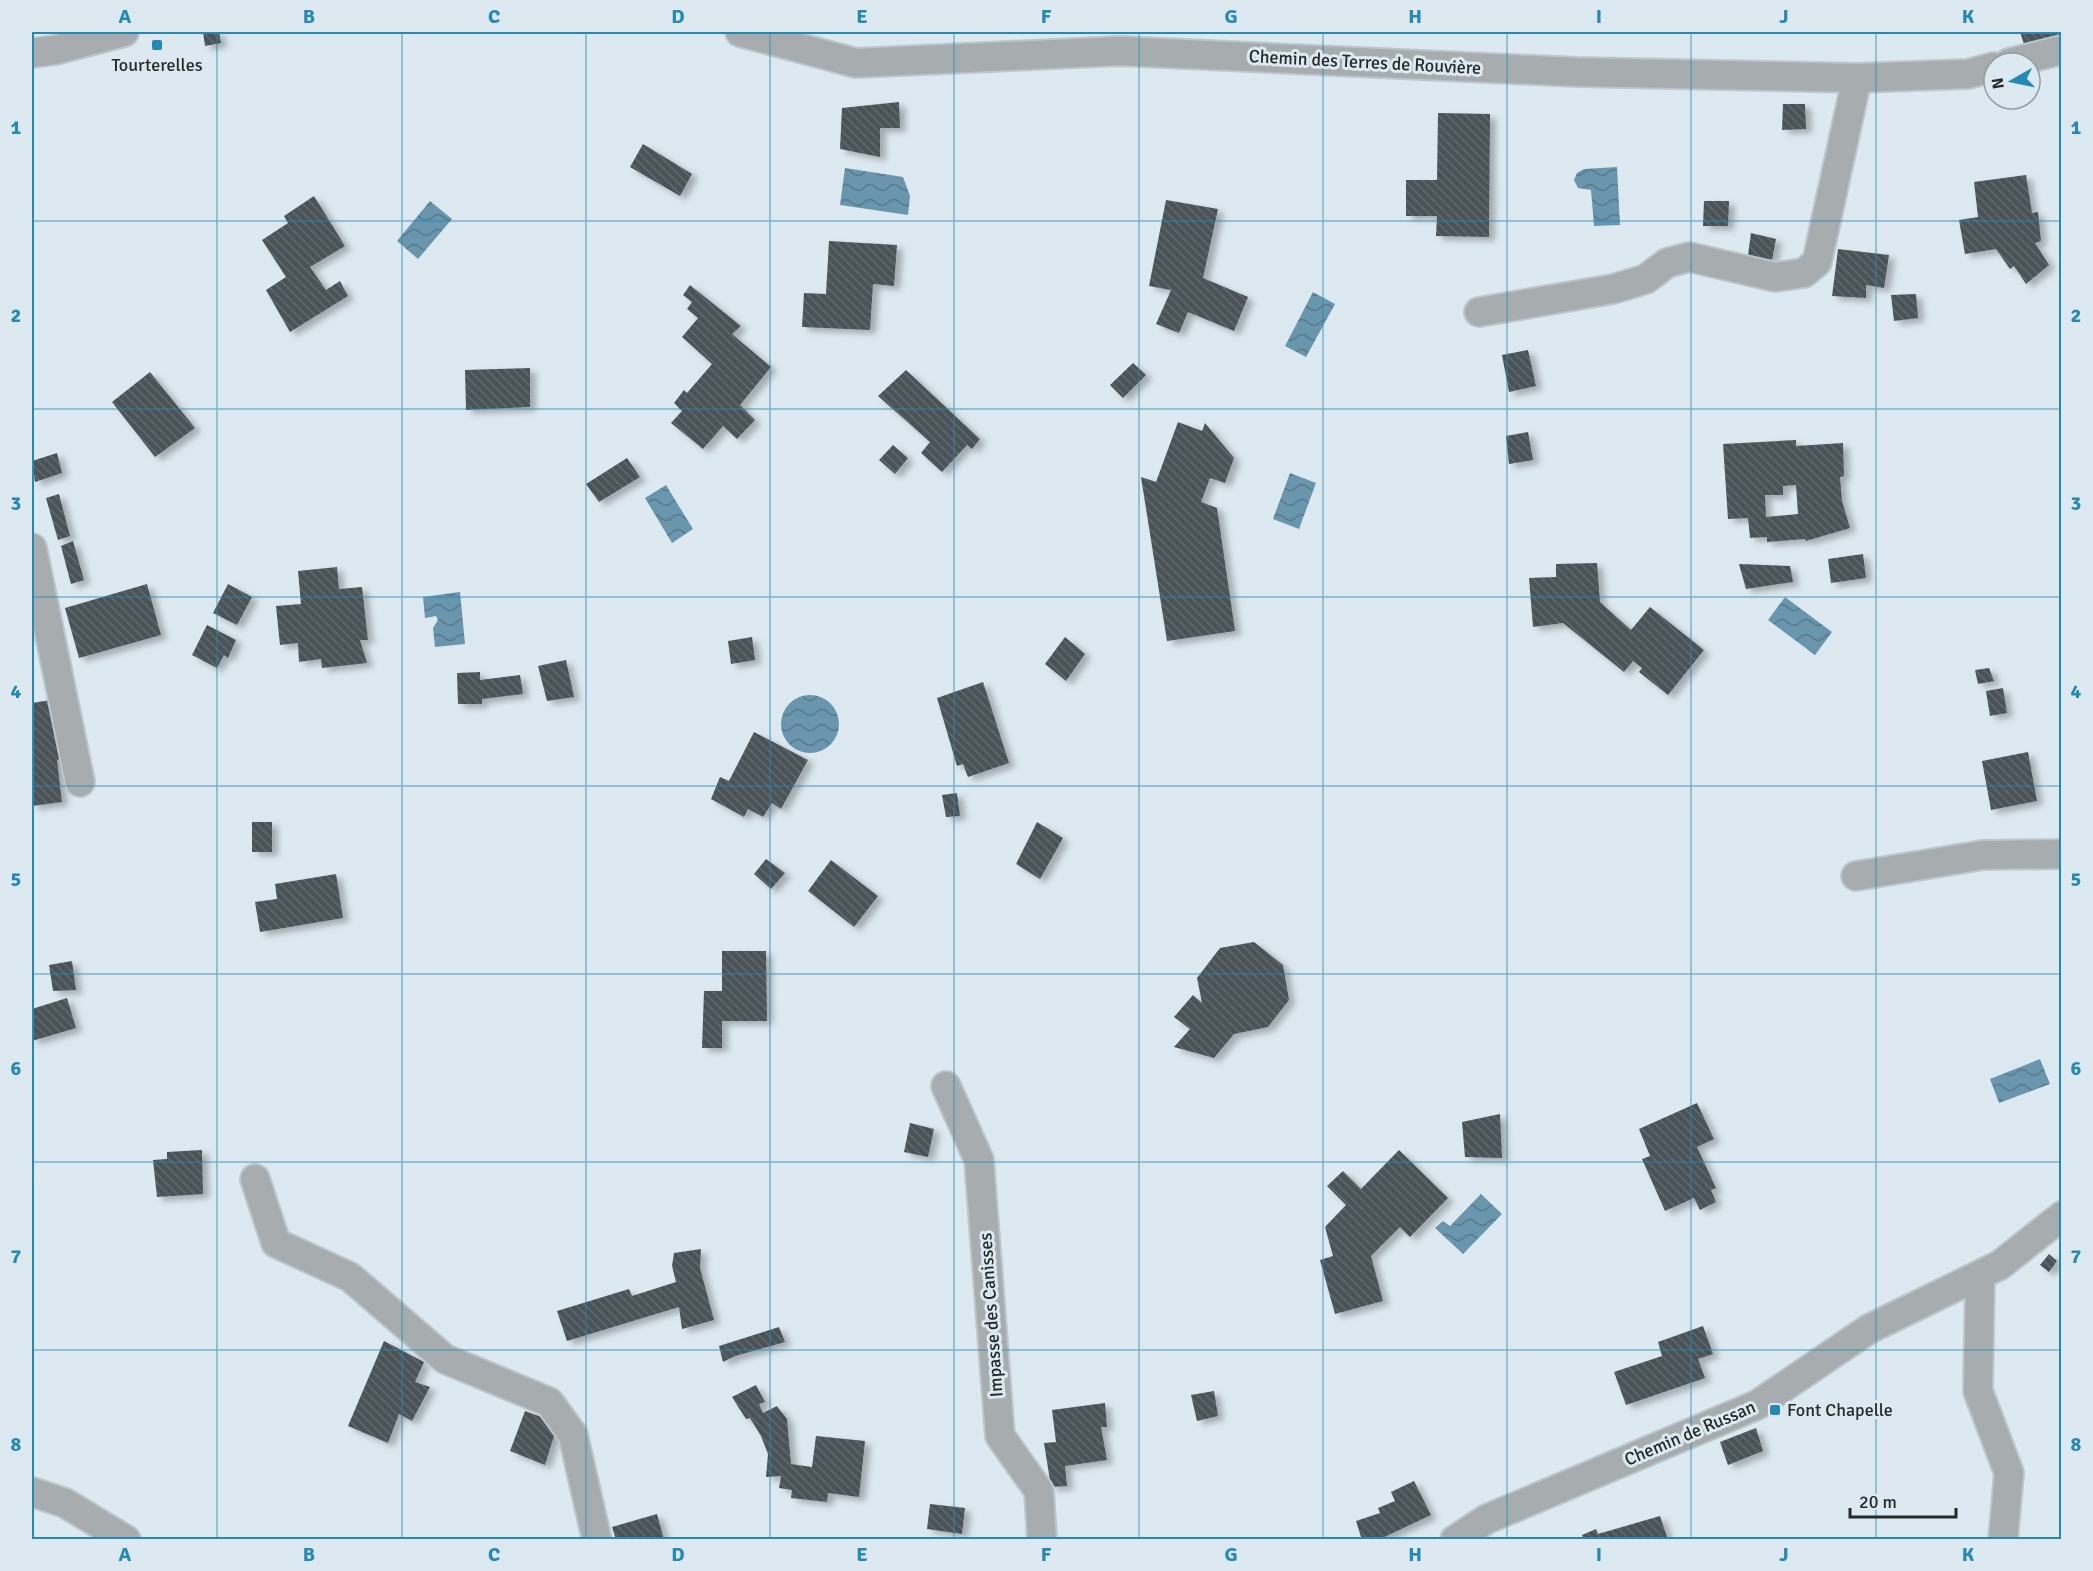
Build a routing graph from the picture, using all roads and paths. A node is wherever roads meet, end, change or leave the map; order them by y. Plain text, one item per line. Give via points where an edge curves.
1 (124, 32) edge
2 (740, 32) edge
3 (1118, 41) edge
4 (2061, 50) edge
5 (32, 53) edge
6 (2042, 55) edge
7 (1982, 70) edge
8 (1857, 78) junction
9 (1479, 312) dead end
10 (32, 548) edge
11 (80, 782) dead end
12 (2061, 854) edge
13 (1856, 876) dead end
14 (946, 1086) dead end
15 (255, 1179) dead end
16 (2061, 1216) edge
17 (1980, 1275) junction
18 (32, 1492) edge
19 (126, 1539) edge
20 (597, 1539) edge
21 (1042, 1539) edge
22 (1455, 1539) edge
23 (2003, 1539) edge

1 - 5 street
2 - 3 street, Chemin des Terres de Rouvière via 856,63
3 - 8 street, Chemin des Terres de Rouvière via 1577,72
4 - 6 street
7 - 8 street, Chemin des Terres de Rouvière
8 - 9 street via 1817,262 1804,273 1775,277 1689,257 1667,262 1646,279 1613,289
10 - 11 street
12 - 13 street via 1983,855
14 - 21 street, Impasse des Canisses via 979,1160 1000,1436 1039,1491
15 - 20 street via 276,1243 350,1277 446,1359 549,1402 573,1435
16 - 17 street, Chemin de Russan via 2000,1266
17 - 22 street, Chemin de Russan via 1869,1329 1757,1405 1487,1519
17 - 23 street via 1978,1391 2009,1473
18 - 19 street via 65,1503

